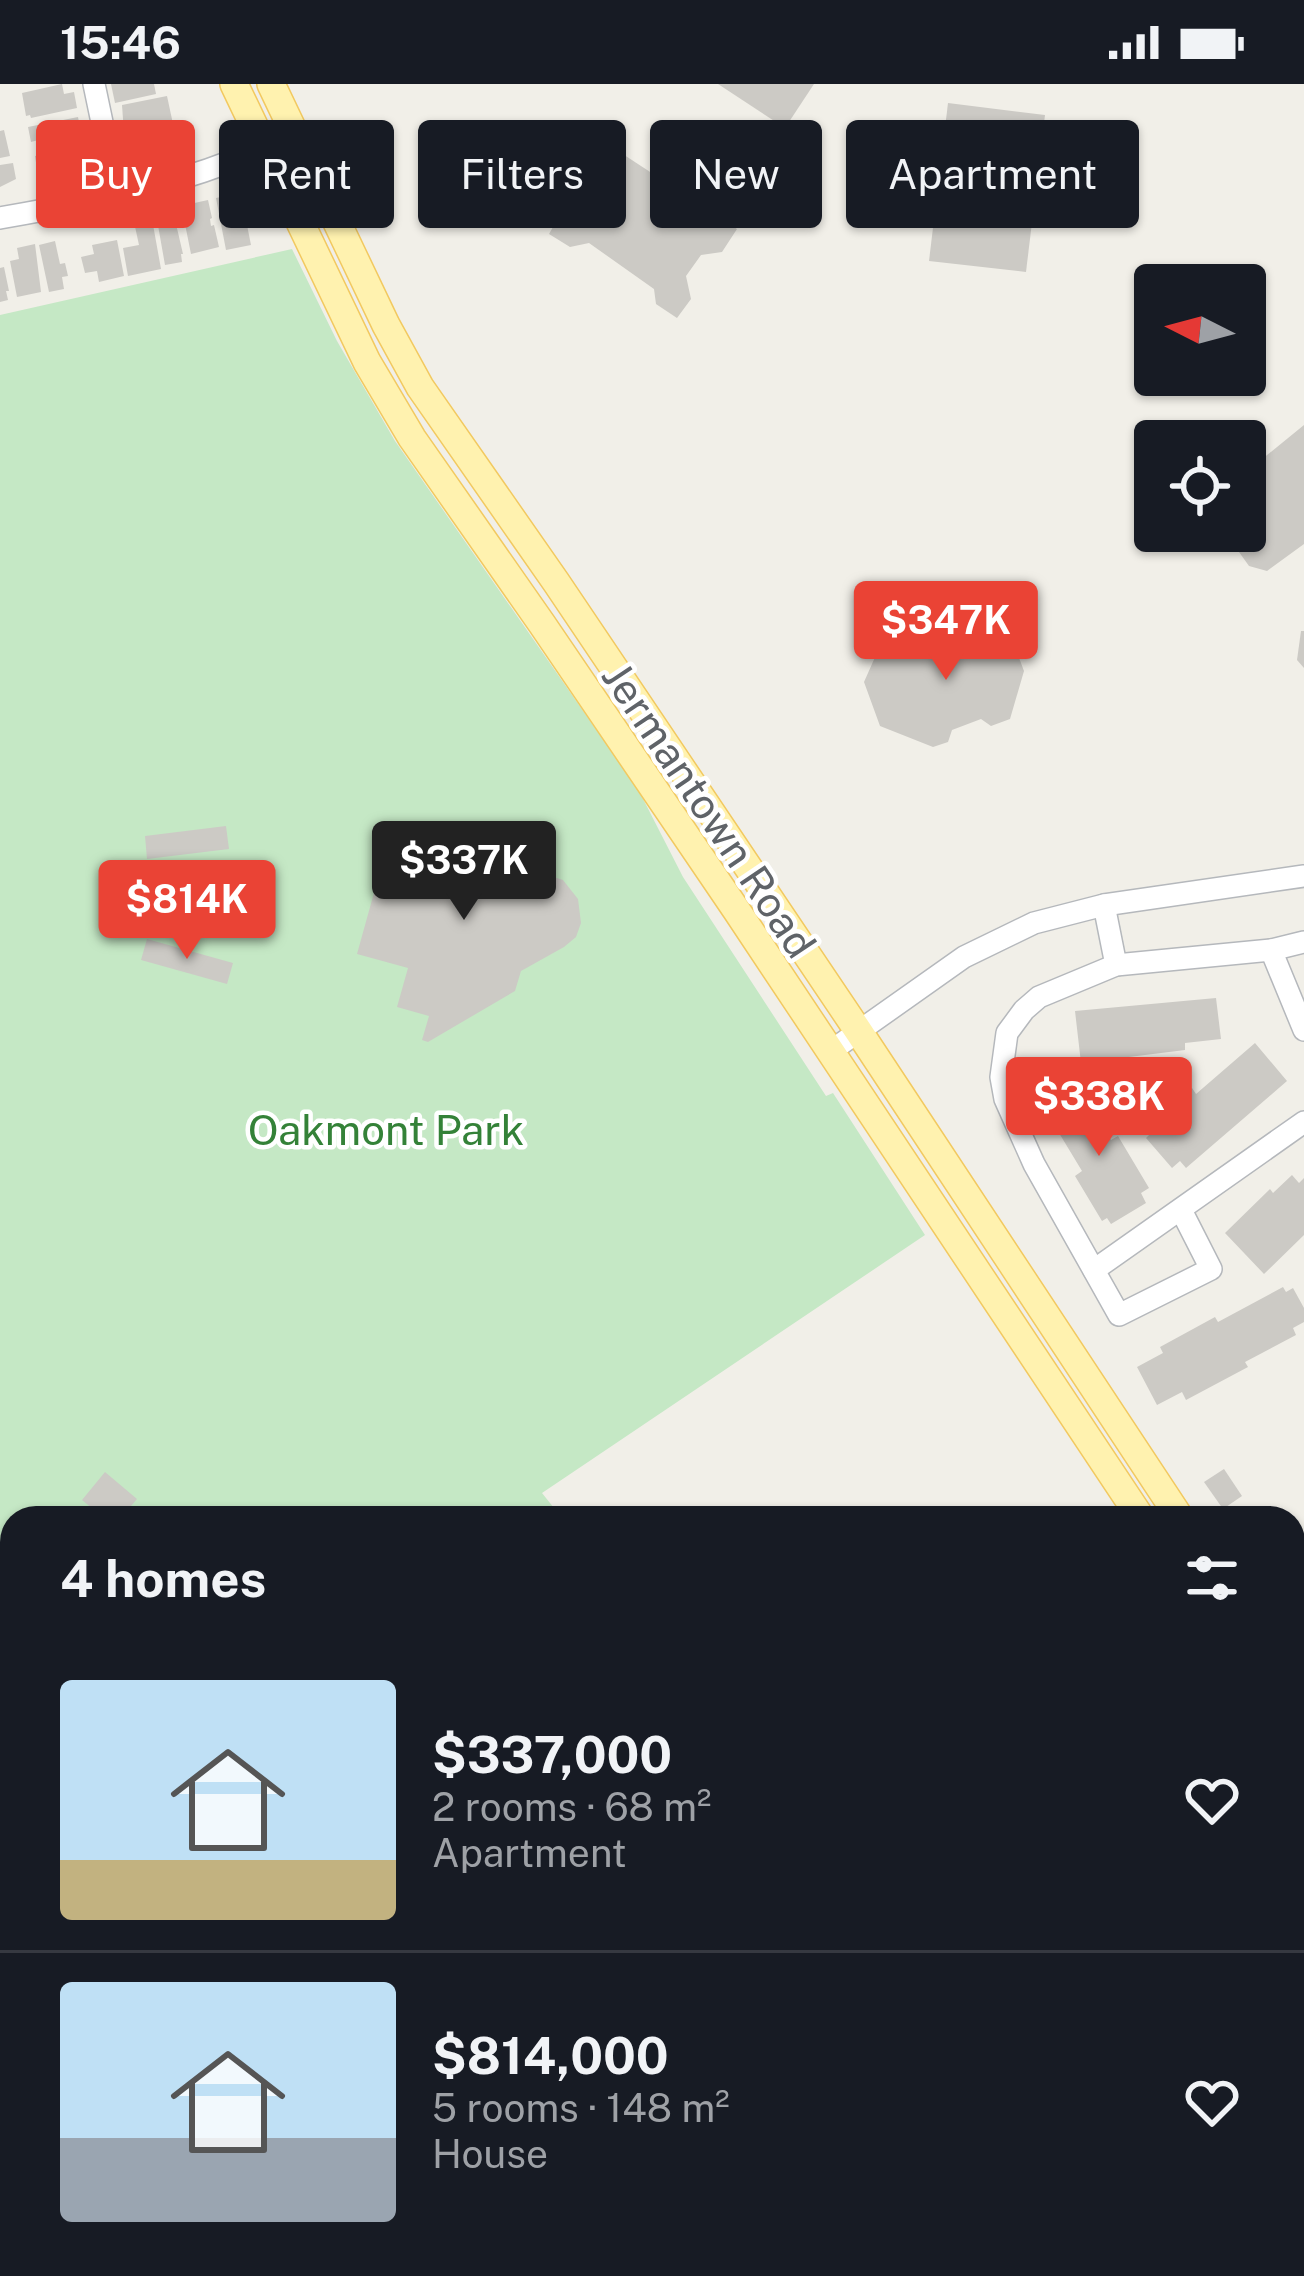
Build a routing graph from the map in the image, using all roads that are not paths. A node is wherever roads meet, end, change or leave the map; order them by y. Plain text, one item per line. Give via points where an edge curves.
1 (94, 84) edge
2 (234, 84) edge
3 (271, 84) edge
4 (102, 120) edge
5 (251, 120) edge
6 (288, 120) edge
7 (36, 211) edge
8 (0, 218) edge
9 (303, 228) edge
10 (339, 228) edge
11 (1304, 876) edge
12 (1104, 905) junction
13 (1304, 942) edge
14 (1271, 950) junction
15 (1115, 965) junction
16 (1304, 1030) edge
17 (859, 1033) junction
18 (831, 1052) junction
19 (1304, 1122) edge
20 (1181, 1210) junction
21 (1094, 1270) junction
22 (1133, 1506) edge
23 (1172, 1506) edge

1 - 4 street
2 - 5 main road, Jermantown Road
3 - 6 main road, Jermantown Road
7 - 8 street
9 - 18 main road, Jermantown Road via 412,438
10 - 17 main road, Jermantown Road via 420,387
11 - 12 street
12 - 15 street
12 - 17 street via 1002,937
13 - 14 street
14 - 15 street
14 - 16 street
15 - 21 street via 1024,1010 1006,1034 1001,1077 1034,1165
17 - 18 street
17 - 23 main road, Jermantown Road
18 - 22 main road, Jermantown Road
19 - 20 street
20 - 21 street
20 - 21 street via 1211,1269 1119,1315

